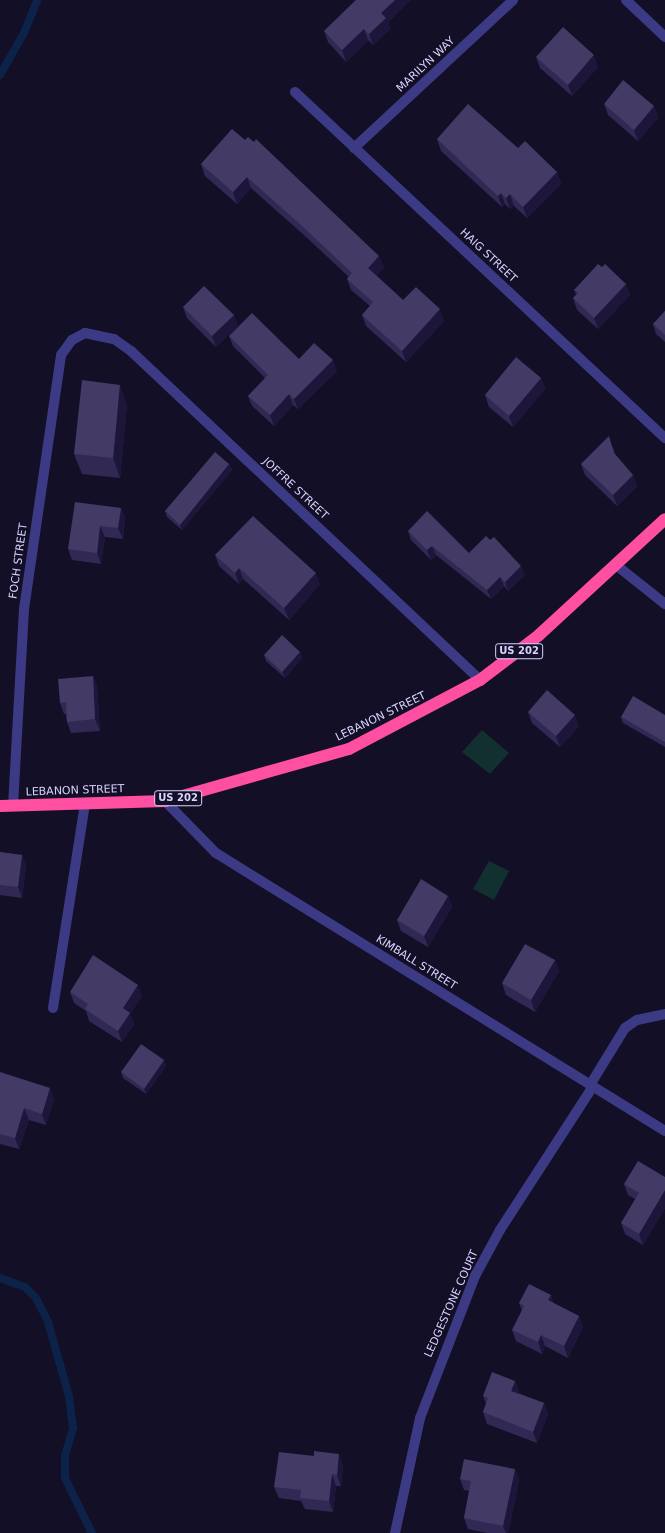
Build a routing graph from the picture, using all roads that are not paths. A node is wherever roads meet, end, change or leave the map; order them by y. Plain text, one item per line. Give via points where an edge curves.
1 (513, 0) edge
2 (626, 0) edge
3 (665, 37) edge
4 (295, 92) dead end
5 (354, 148) junction
6 (85, 333) joint
7 (665, 438) edge
8 (665, 519) edge
9 (616, 565) junction
10 (665, 604) edge
11 (480, 680) junction
12 (165, 801) junction
13 (84, 803) junction
14 (0, 806) edge
15 (12, 806) junction
16 (53, 1008) dead end
17 (665, 1014) edge
18 (591, 1086) junction
19 (665, 1131) edge
20 (395, 1533) edge

1 - 5 street, MARILYN WAY
2 - 3 street
4 - 5 street, HAIG STREET
5 - 7 street, HAIG STREET
6 - 11 street, JOFFRE STREET via 114,339 131,351
6 - 15 street, FOCH STREET via 72,340 61,355 22,624
8 - 9 highway, LEBANON STREET / US 202
9 - 10 street
9 - 11 highway, LEBANON STREET / US 202 via 539,635
11 - 12 highway, LEBANON STREET / US 202 via 350,749
12 - 13 highway, LEBANON STREET / US 202
12 - 18 street, KIMBALL STREET via 216,853
13 - 15 highway, LEBANON STREET / US 202
13 - 16 street
14 - 15 highway, LEBANON STREET / US 202
17 - 18 street, LEDGESTONE COURT via 637,1020 625,1028
18 - 19 street, KIMBALL STREET
18 - 20 street, LEDGESTONE COURT via 500,1230 475,1276 420,1418

